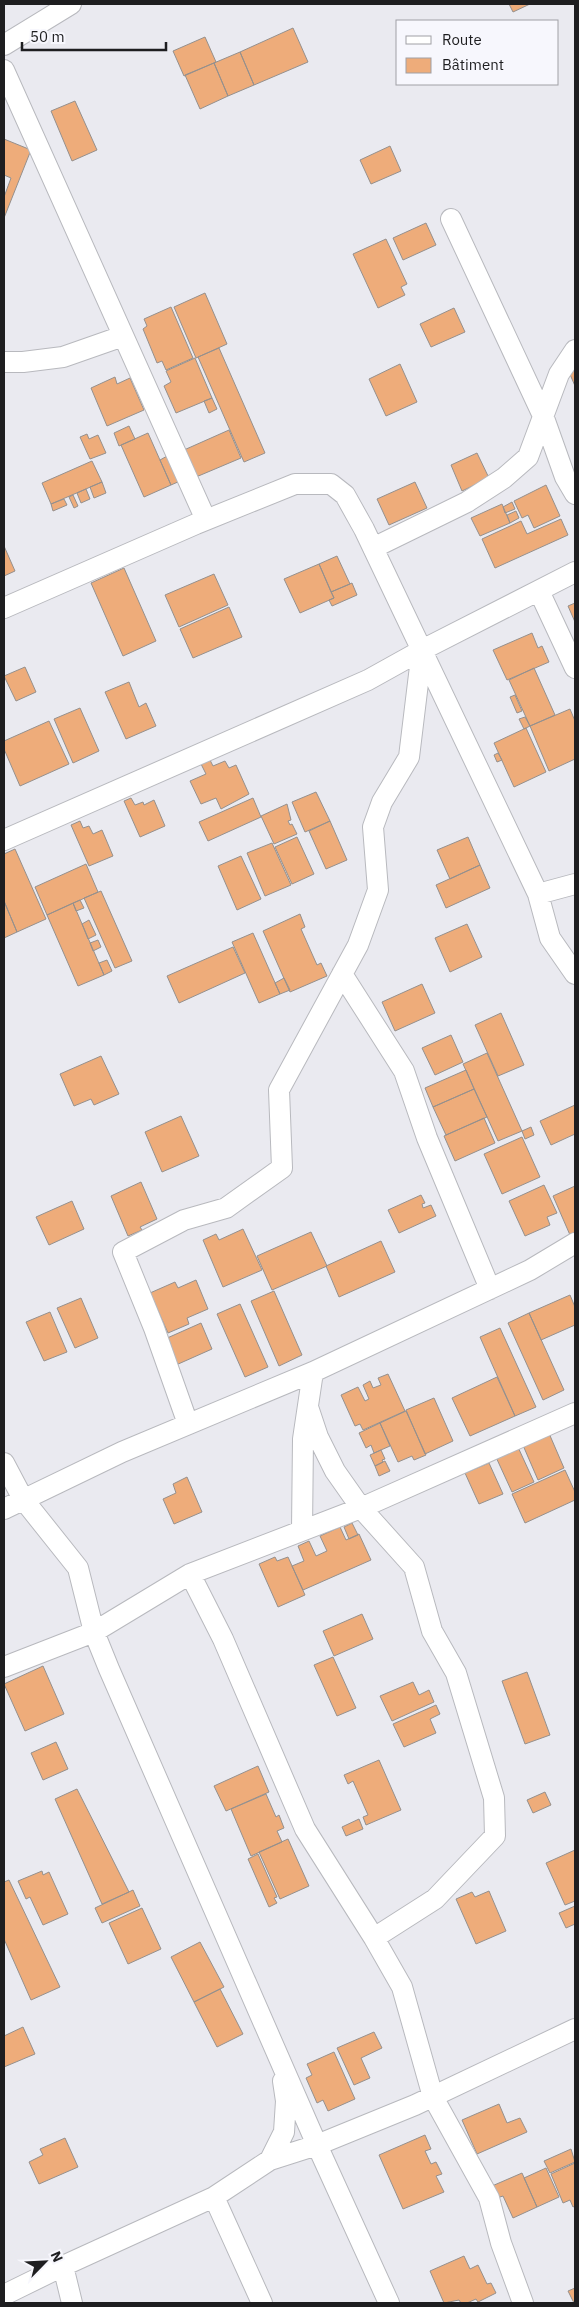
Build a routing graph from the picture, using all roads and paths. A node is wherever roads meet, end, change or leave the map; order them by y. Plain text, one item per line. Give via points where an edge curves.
1 (71, 4) edge
2 (4, 45) edge
3 (4, 70) edge
4 (451, 218) dead end
5 (123, 336) junction
6 (575, 350) edge
7 (4, 362) edge
8 (544, 418) junction
9 (575, 494) edge
10 (206, 520) junction
11 (373, 548) junction
12 (575, 572) edge
13 (539, 591) junction
14 (4, 608) edge
15 (422, 650) junction
16 (575, 668) edge
17 (4, 840) edge
18 (575, 884) edge
19 (538, 894) junction
20 (342, 974) junction
21 (575, 974) edge
22 (575, 1243) edge
23 (490, 1289) junction
24 (314, 1372) junction
25 (308, 1407) junction
26 (575, 1413) edge
27 (188, 1424) junction
28 (4, 1463) edge
29 (23, 1499) junction
30 (362, 1508) junction
31 (4, 1509) edge
32 (302, 1530) junction
33 (190, 1574) junction
34 (94, 1632) junction
35 (4, 1667) edge
36 (374, 1938) junction
37 (575, 2029) edge
38 (278, 2058) junction
39 (433, 2097) junction
40 (317, 2145) junction
41 (270, 2160) junction
42 (214, 2197) junction
43 (63, 2266) junction
44 (4, 2295) edge
45 (72, 2303) edge
46 (262, 2303) edge
47 (389, 2303) edge
48 (522, 2303) edge

1 - 2 street
3 - 5 street
4 - 8 street
5 - 7 street via 63,357
5 - 10 street
6 - 8 street via 559,374
8 - 9 street via 565,477
8 - 11 street via 528,457 504,478 467,502
10 - 11 street via 296,484 331,484 345,495
10 - 14 street
11 - 15 street
12 - 13 street
13 - 15 street
13 - 16 street
15 - 17 street via 368,680
15 - 19 street
15 - 20 street via 409,757 382,802 373,827 378,890 358,945
18 - 19 street
19 - 21 street via 550,938
20 - 23 street via 404,1071 427,1138
20 - 27 street via 279,1090 282,1168 226,1208 184,1220 123,1252
22 - 23 street
23 - 24 street
24 - 25 street
24 - 27 street
25 - 30 street via 335,1471
25 - 32 street via 303,1439
26 - 30 street
27 - 29 street
28 - 29 street
29 - 31 street
29 - 34 street via 78,1568
30 - 32 street
30 - 36 street via 414,1567 432,1631 456,1673 494,1798 495,1836 435,1899
32 - 33 street
33 - 34 street
33 - 36 street via 224,1638 305,1829
34 - 35 street
34 - 38 street
36 - 39 street via 402,1987
37 - 39 street
38 - 40 street
38 - 41 street via 286,2101 284,2132
39 - 40 street
39 - 48 street via 489,2198
40 - 41 street
40 - 47 street
41 - 42 street
42 - 43 street
42 - 46 street
43 - 44 street
43 - 45 street

